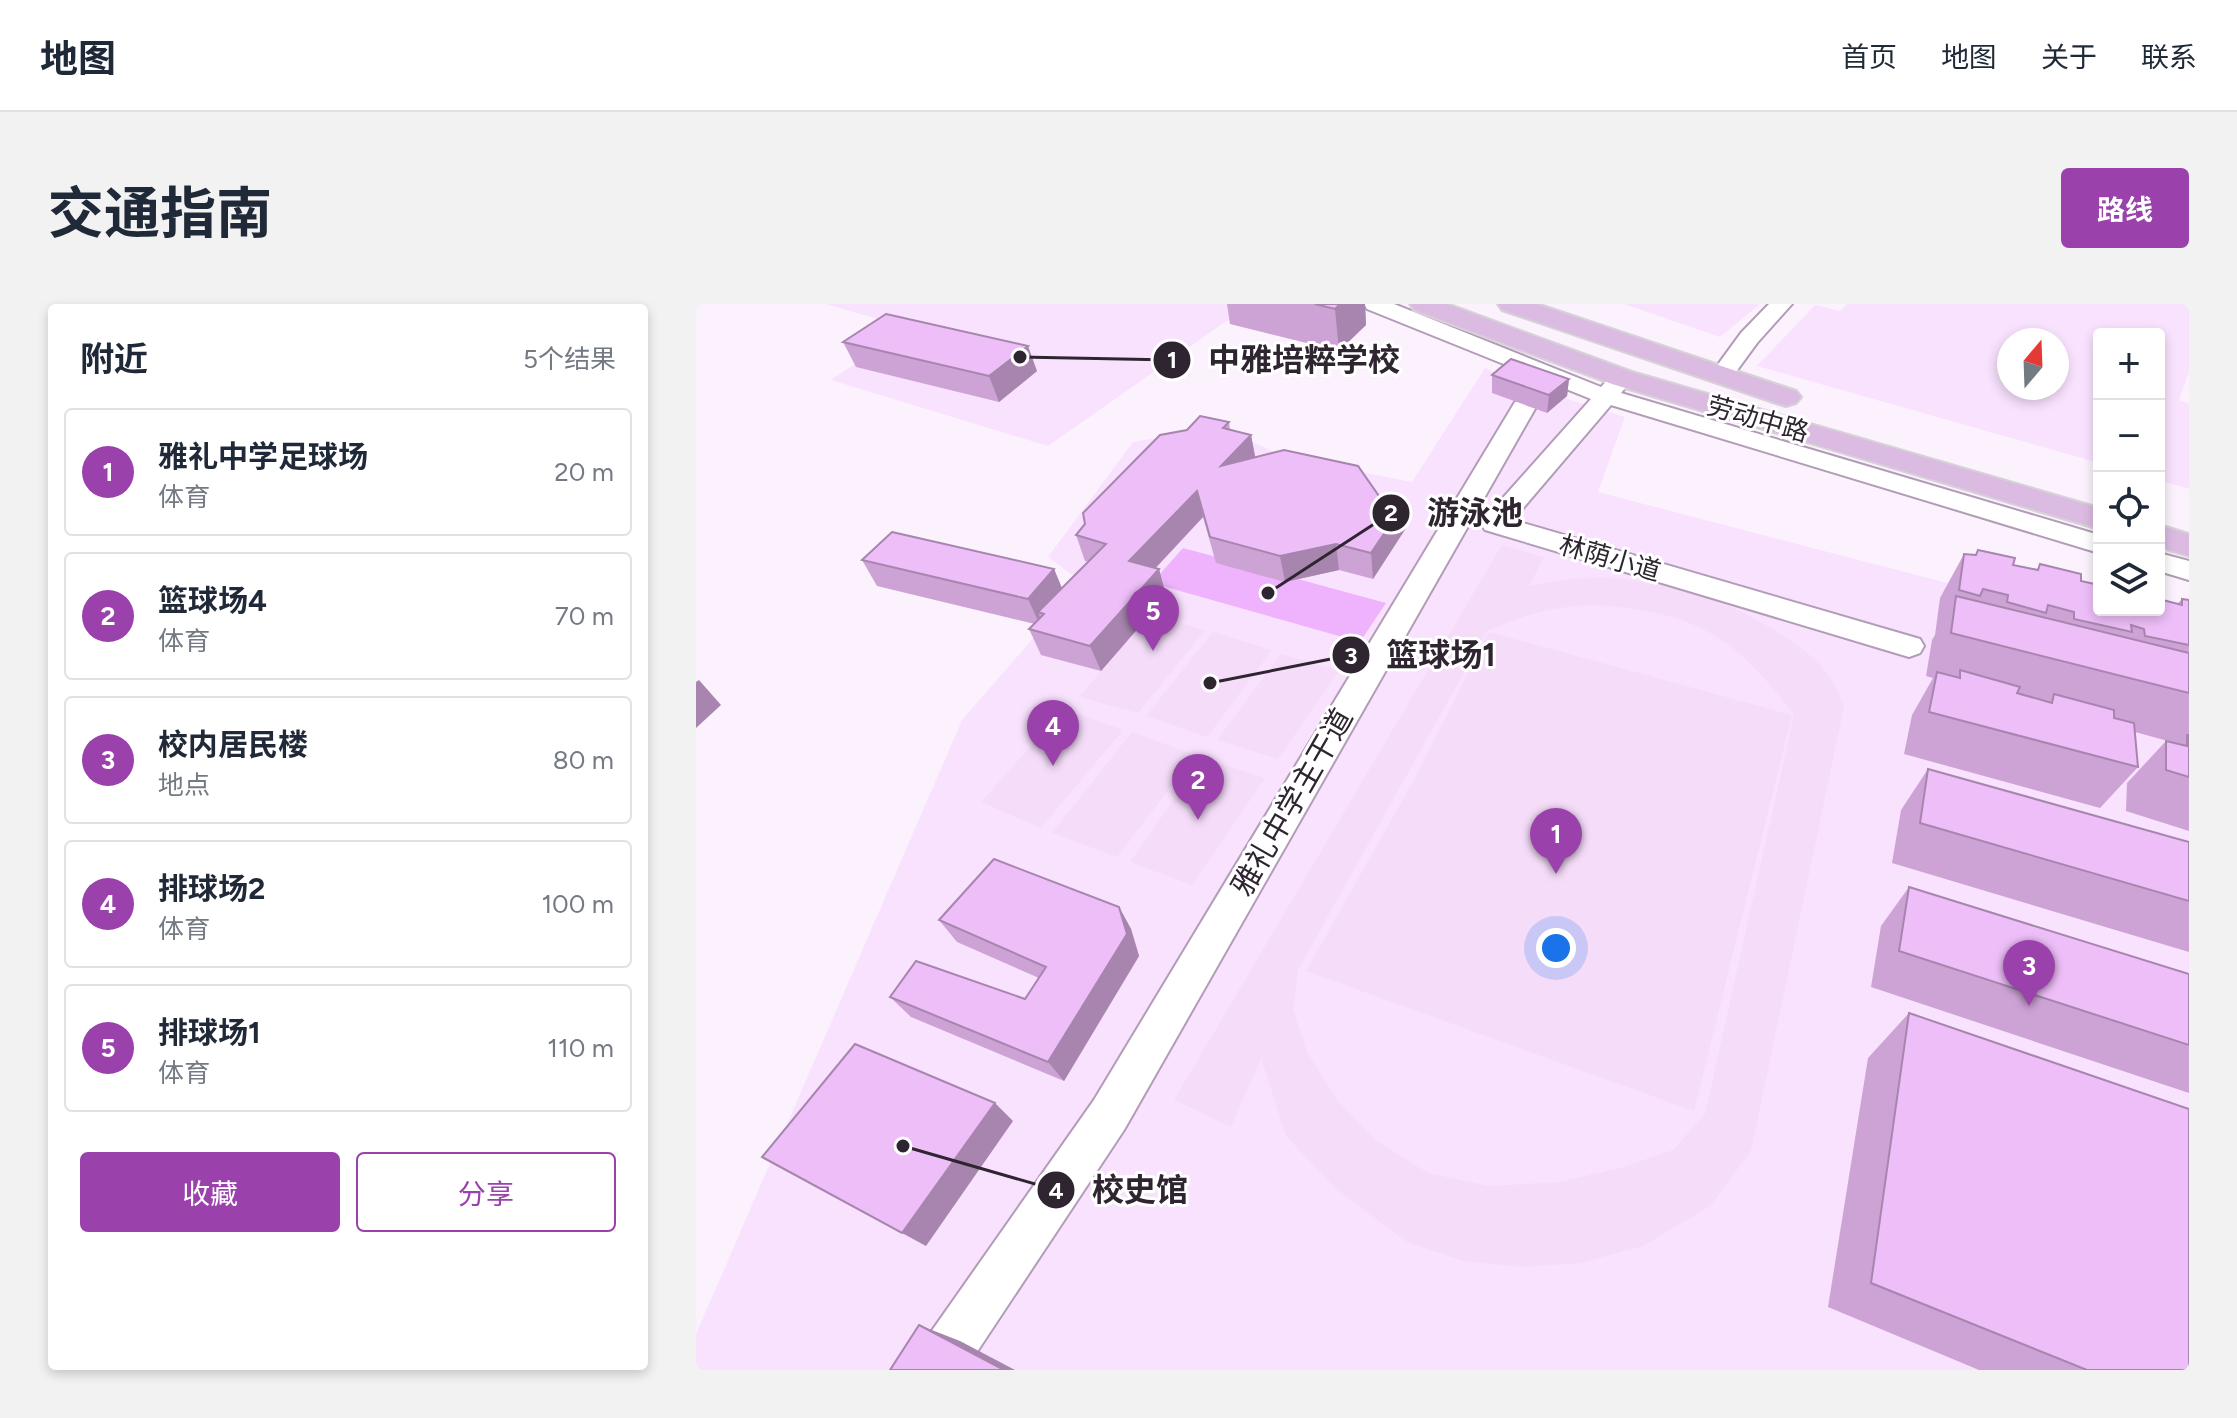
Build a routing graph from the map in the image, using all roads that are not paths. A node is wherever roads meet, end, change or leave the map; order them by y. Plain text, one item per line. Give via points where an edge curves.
1 (1375, 304) edge
2 (1423, 304) edge
3 (1511, 304) edge
4 (1781, 304) edge
5 (1722, 375) junction
6 (1547, 381) junction
7 (1613, 387) junction
8 (1939, 443) dead end
9 (2165, 508) edge
10 (2189, 515) edge
11 (2093, 517) edge
12 (2165, 538) edge
13 (2093, 542) edge
14 (2189, 545) edge
15 (2165, 564) edge
16 (2189, 571) edge
17 (1909, 646) dead end
18 (935, 1370) edge

1 - 6 street
2 - 6 main road, 劳动中路
3 - 5 main road, 劳动中路
4 - 5 street
5 - 8 main road, 劳动中路
6 - 7 main road, 劳动中路
6 - 18 street, 雅礼中学主干道 via 1109,1115
7 - 11 main road, 劳动中路
7 - 13 street
7 - 17 street, 林荫小道 via 1495,524
9 - 10 main road
12 - 14 main road
15 - 16 street

